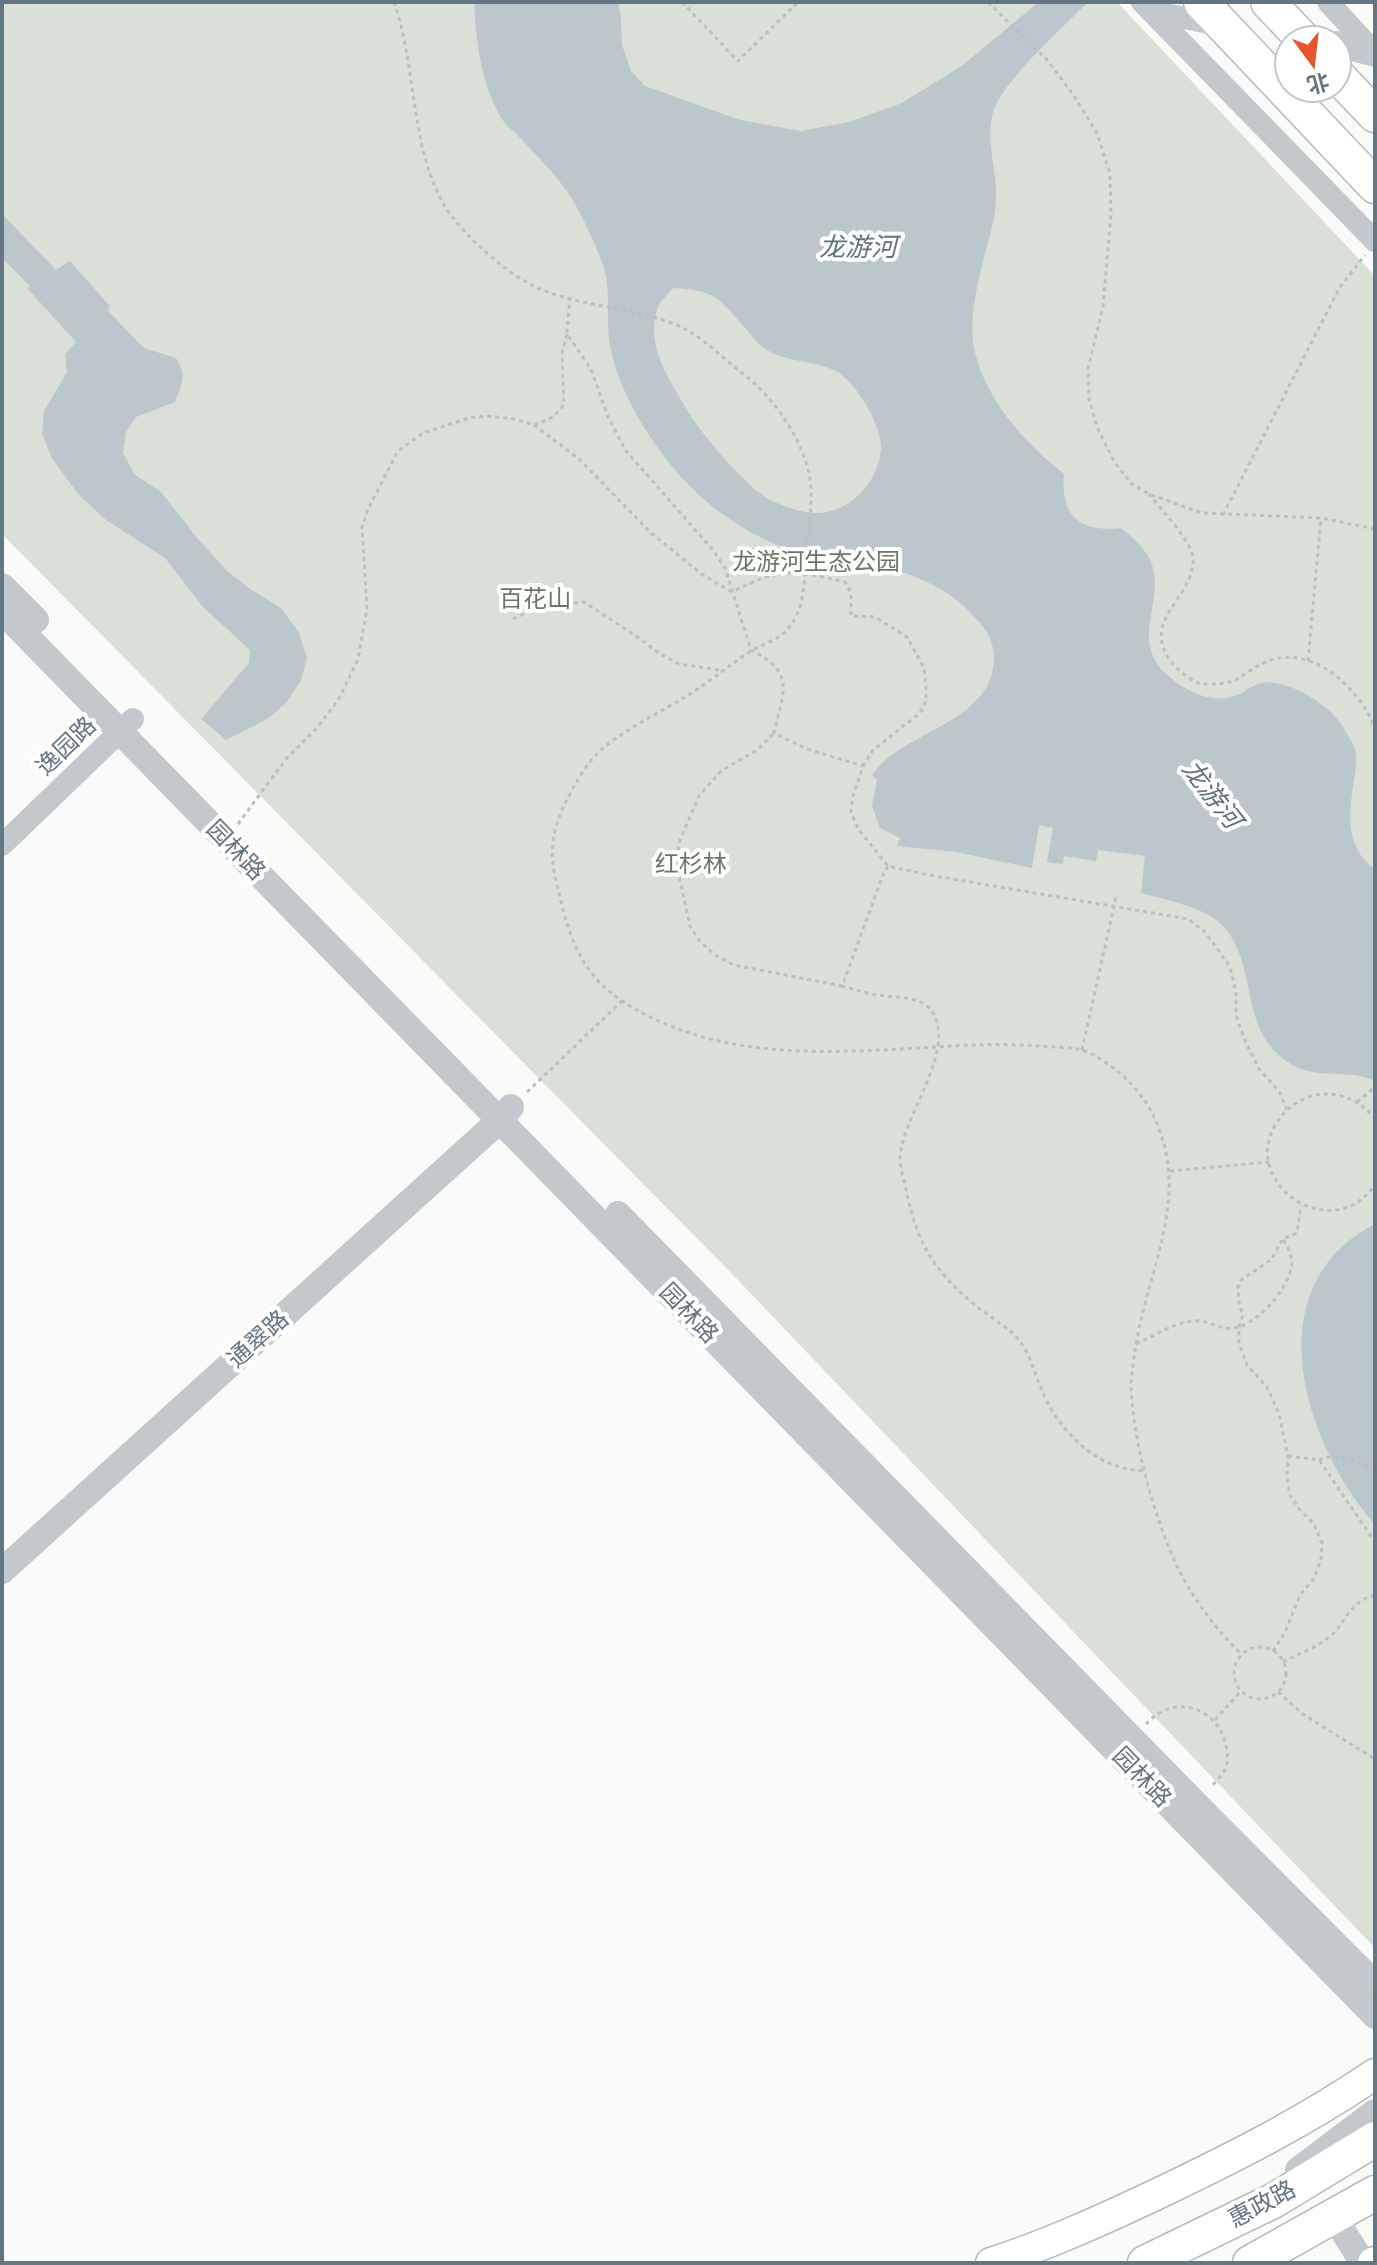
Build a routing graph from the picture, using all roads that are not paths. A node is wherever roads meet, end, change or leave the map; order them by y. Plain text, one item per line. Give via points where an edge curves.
1 (1268, 2) edge
2 (1328, 2) edge
3 (1147, 7) edge
4 (1212, 14) edge
5 (1292, 24) edge
6 (1353, 48) edge
7 (1375, 53) edge
8 (1353, 92) edge
9 (1375, 115) edge
10 (1375, 186) edge
11 (1370, 235) edge
12 (2, 586) edge
13 (2, 611) edge
14 (126, 725) junction
15 (2, 845) edge
16 (506, 1113) junction
17 (2, 1571) edge
18 (1375, 1984) edge
19 (1375, 2016) edge
20 (1375, 2074) edge
21 (1375, 2112) edge
22 (1375, 2139) edge
23 (1375, 2193) edge
24 (1334, 2217) junction
25 (991, 2263) edge
26 (1143, 2263) edge
27 (1250, 2263) edge
28 (1363, 2263) edge

1 - 5 main road
2 - 7 street
3 - 4 street
3 - 11 street
4 - 10 main road
6 - 7 street
8 - 9 main road
12 - 14 street, 园林路
13 - 14 street, 园林路
14 - 15 street, 逸园路
14 - 16 street, 园林路
14 - 16 street, 园林路 via 237,826
16 - 17 street, 通翠路
16 - 18 street, 园林路
16 - 19 street, 园林路
20 - 25 main road via 1226,2162
21 - 26 street via 1295,2173
22 - 26 main road, 惠政路 via 1273,2201
23 - 24 main road, 惠政路
24 - 27 main road, 惠政路
24 - 28 street

